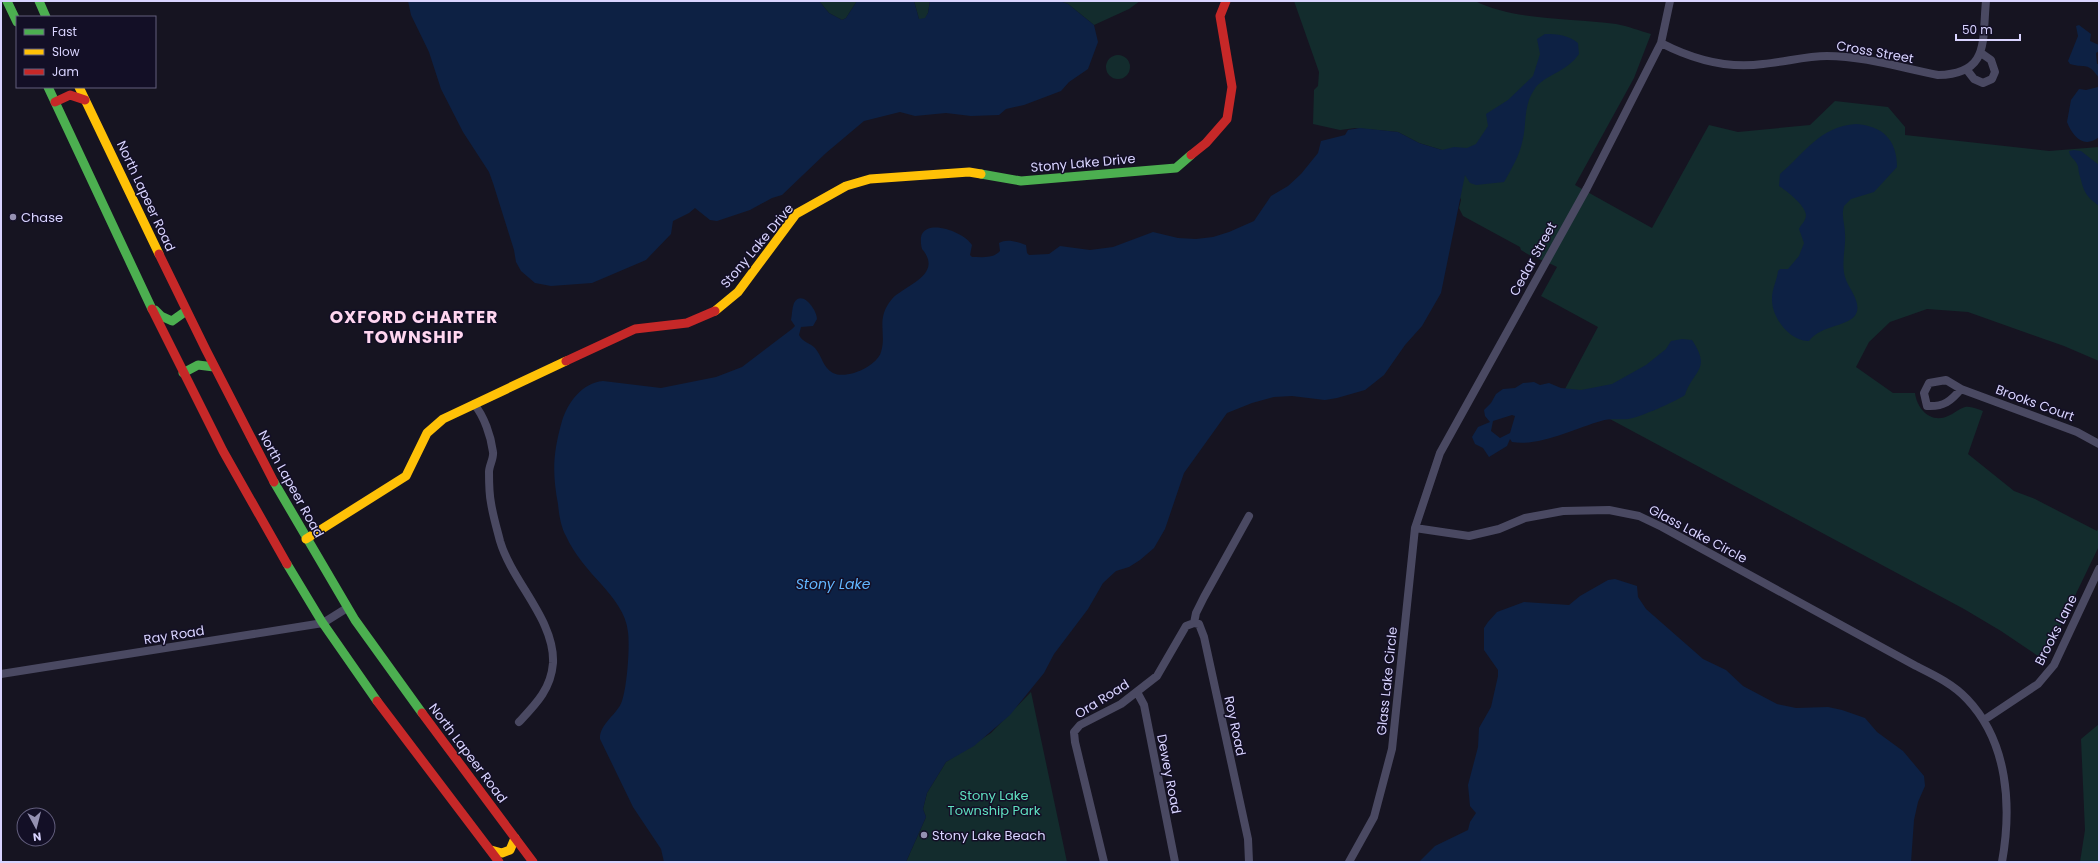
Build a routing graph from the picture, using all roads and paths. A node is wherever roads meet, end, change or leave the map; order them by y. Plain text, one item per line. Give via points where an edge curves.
1 (7, 1) edge
2 (14, 1) edge
3 (39, 1) edge
4 (1226, 1) edge
5 (1670, 1) edge
6 (1986, 1) edge
7 (22, 16) edge
8 (46, 16) edge
9 (16, 20) edge
10 (1661, 43) junction
11 (1981, 53) junction
12 (1967, 70) junction
13 (48, 88) edge
14 (79, 88) edge
15 (85, 100) junction
16 (55, 102) junction
17 (152, 306) junction
18 (186, 311) junction
19 (214, 367) junction
20 (183, 373) junction
21 (1961, 389) junction
22 (474, 404) junction
23 (2099, 444) edge
24 (1249, 516) dead end
25 (1415, 528) junction
26 (306, 539) junction
27 (2099, 570) edge
28 (347, 608) junction
29 (323, 623) junction
30 (1194, 623) junction
31 (1, 674) edge
32 (1136, 692) junction
33 (1984, 720) junction
34 (519, 722) dead end
35 (515, 838) junction
36 (491, 850) junction
37 (499, 862) edge
38 (533, 862) edge
39 (1104, 862) edge
40 (1175, 862) edge
41 (1249, 862) edge
42 (1349, 862) edge
43 (2002, 862) edge

1 - 9 main road
2 - 7 main road
3 - 8 main road
4 - 22 main road, Stony Lake Drive via 1220,16 1232,87 1227,119 1206,143 1176,168 1021,181 969,172 870,179 846,186 796,214 738,292 713,313 687,322 635,329
5 - 10 street, Cedar Street
6 - 11 street
10 - 12 street, Cross Street via 1701,59 1742,66 1828,56 1847,57 1938,75 1953,75
10 - 25 street, Cedar Street via 1587,188 1440,453
11 - 12 street
11 - 12 street via 1991,60 1996,72 1992,79 1983,83 1974,79
13 - 16 main road
14 - 15 main road, North Lapeer Road
15 - 16 main road via 76,94 69,94
15 - 18 main road, North Lapeer Road
16 - 17 main road
17 - 18 main road via 161,316 172,321
17 - 20 main road
18 - 19 main road, North Lapeer Road
19 - 20 main road via 196,364
19 - 26 main road, North Lapeer Road
20 - 29 main road via 223,450
21 - 21 street, Brooks Court via 1946,380 1929,383 1924,393 1927,406 1939,407 1952,400
21 - 23 street, Brooks Court via 2077,432
22 - 26 main road, Stony Lake Drive via 444,419 427,433 406,476
22 - 34 street via 481,413 493,452 489,472 491,503 501,543 515,575 543,621 550,638 553,662 550,682 542,697
24 - 30 street, Ora Road via 1204,596
25 - 33 street, Glass Lake Circle via 1469,536 1500,529 1525,518 1563,511 1609,510 1639,516 1949,684 1966,698
25 - 42 street, Glass Lake Circle via 1392,748 1374,817
26 - 28 main road, North Lapeer Road
27 - 33 street, Brooks Lane via 2054,665 2038,684
28 - 29 street, Ray Road
28 - 35 main road, North Lapeer Road
29 - 31 street, Ray Road
29 - 36 main road via 385,711
30 - 32 street, Ora Road via 1186,626 1157,676
30 - 41 street, Roy Road via 1199,624 1204,637 1248,840
32 - 39 street, Ora Road via 1121,704 1080,725 1074,732
32 - 40 street, Dewey Road via 1145,712
33 - 43 street, Glass Lake Circle via 2006,784 2007,827
35 - 36 main road via 510,850 502,853
35 - 38 main road, North Lapeer Road
36 - 37 main road

